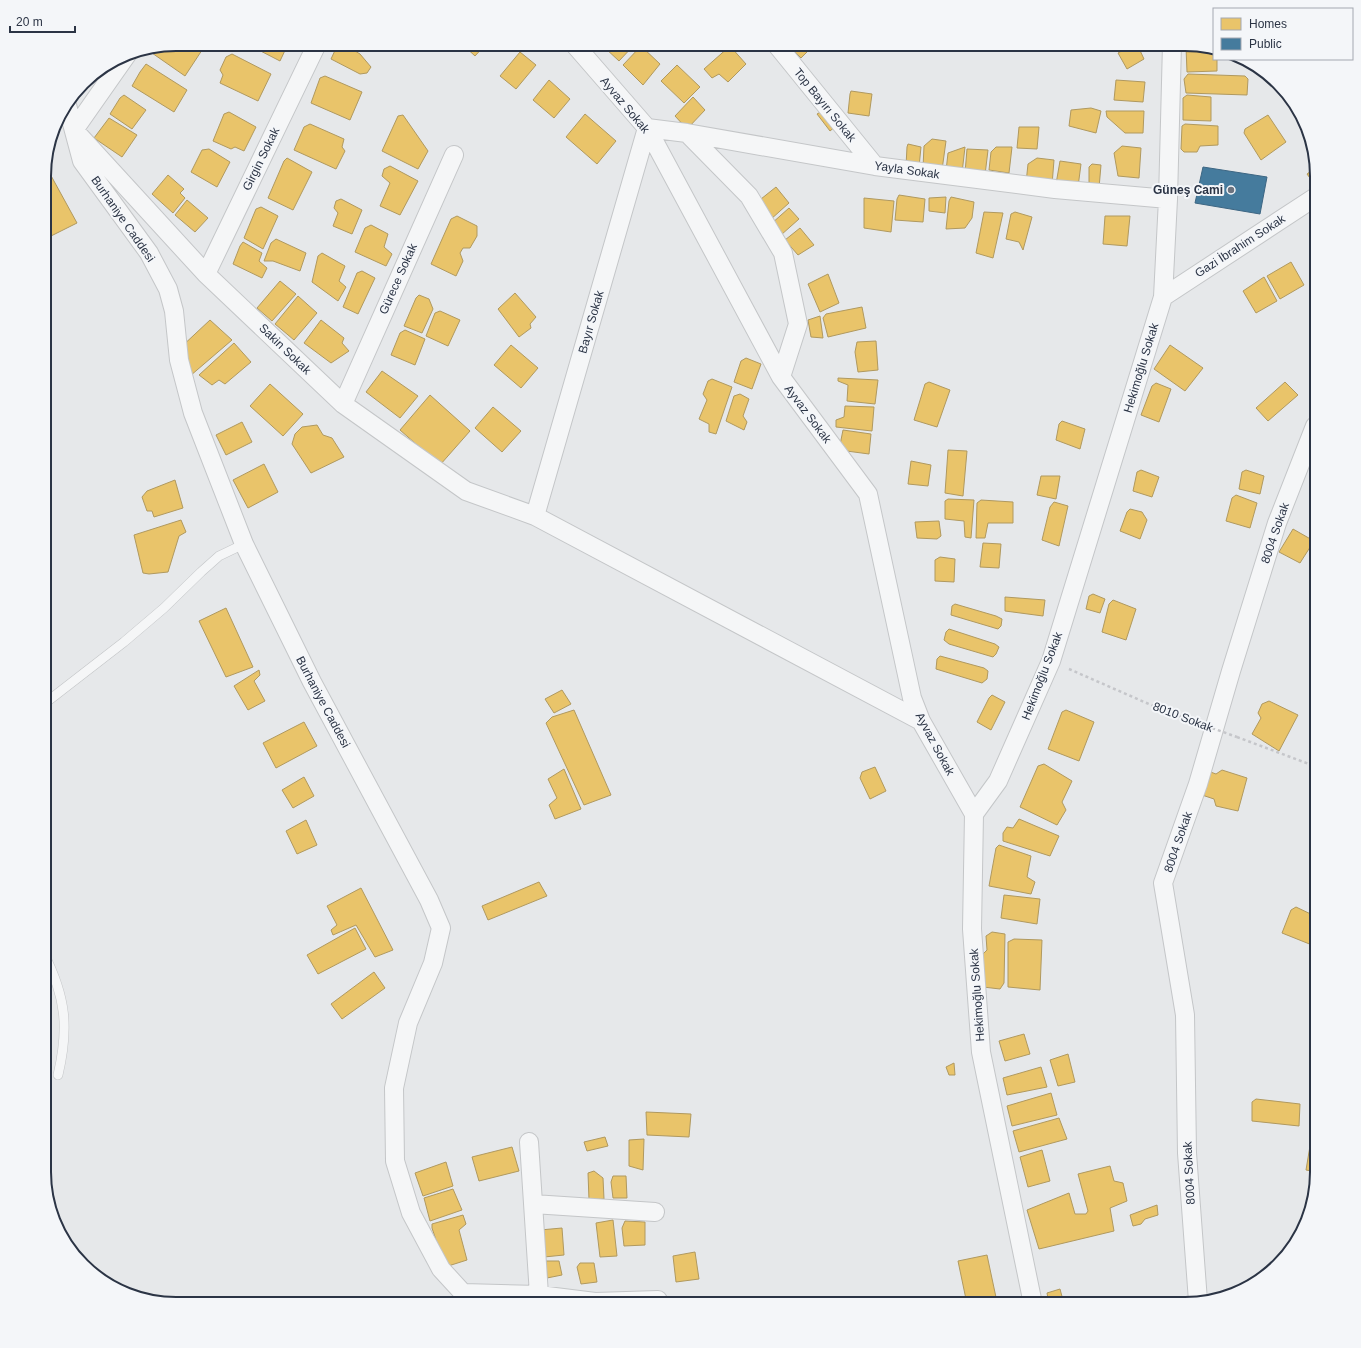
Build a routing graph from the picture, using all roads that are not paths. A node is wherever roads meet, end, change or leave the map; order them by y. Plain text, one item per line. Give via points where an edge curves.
1 (314, 51) edge
2 (580, 51) edge
3 (782, 51) edge
4 (1172, 51) edge
5 (120, 64) edge
6 (69, 112) edge
7 (647, 128) junction
8 (74, 130) junction
9 (687, 133) junction
10 (454, 155) dead end
11 (875, 166) junction
12 (1168, 198) junction
13 (1310, 201) edge
14 (206, 274) junction
15 (1163, 297) junction
16 (781, 377) junction
17 (343, 404) junction
18 (1310, 439) edge
19 (535, 516) junction
20 (244, 544) junction
21 (51, 699) edge
22 (921, 721) junction
23 (974, 814) junction
24 (51, 967) edge
25 (58, 1075) dead end
26 (529, 1142) dead end
27 (533, 1204) junction
28 (655, 1212) dead end
29 (539, 1295) junction
30 (1198, 1296) edge
31 (463, 1297) edge
32 (489, 1297) edge
33 (555, 1297) edge
34 (1032, 1297) edge

1 - 14 street, Girgin Sokak
2 - 7 street, Ayvaz Sokak
3 - 11 street, Top Bayırı Sokak
4 - 12 street, Hekimoğlu Sokak
5 - 8 street
6 - 8 street, Burhaniye Caddesi
7 - 9 street, Yayla Sokak
7 - 16 street, Ayvaz Sokak
7 - 19 street, Bayır Sokak
8 - 14 street, Sakin Sokak
8 - 20 street, Burhaniye Caddesi via 82,161 150,253 168,289 174,312 179,360 193,413
9 - 11 street, Yayla Sokak
9 - 16 street via 748,196 783,254 798,324
10 - 17 street, Gürece Sokak
11 - 12 street, Yayla Sokak via 1055,189
12 - 15 street, Hekimoğlu Sokak
13 - 15 street, Gazi İbrahim Sokak
14 - 17 street, Sakin Sokak
15 - 23 street, Hekimoğlu Sokak via 1050,661 998,781
16 - 22 street, Ayvaz Sokak via 868,494 912,698
17 - 19 street, Sakin Sokak via 466,491
18 - 30 street, 8004 Sokak via 1277,523 1198,784 1163,883 1185,1015 1187,1153
19 - 22 street, Sakin Sokak
20 - 21 lane via 219,556 124,642
20 - 31 street, Burhaniye Caddesi via 312,682 425,893 441,928 433,963 408,1023 394,1088 396,1161 411,1213 441,1269
22 - 23 street, Ayvaz Sokak
23 - 34 street, Hekimoğlu Sokak via 972,929 981,1052
24 - 25 lane via 64,1010 63,1054
26 - 27 street
27 - 28 street
27 - 29 street
29 - 32 street
29 - 33 street

